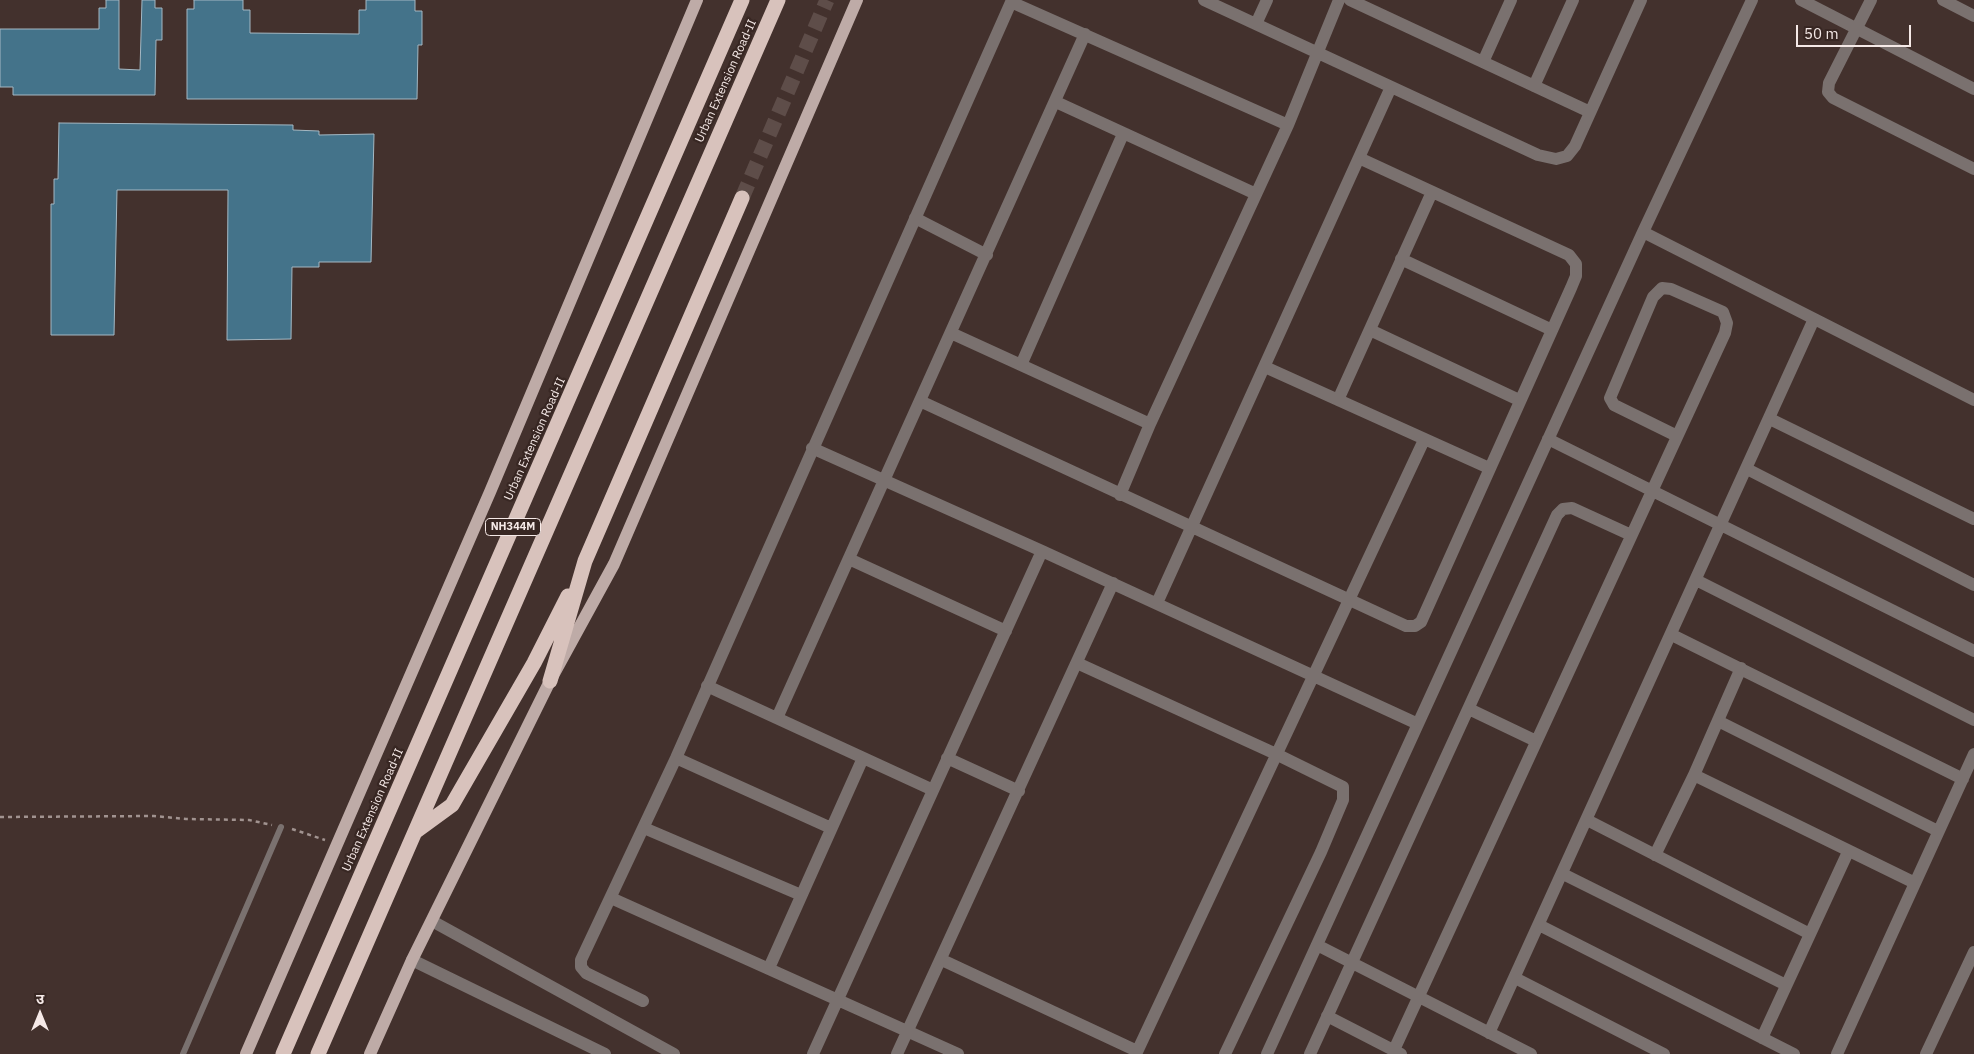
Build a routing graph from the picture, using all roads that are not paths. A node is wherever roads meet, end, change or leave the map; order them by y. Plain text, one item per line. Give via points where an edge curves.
1 (698, 0) edge
2 (742, 0) edge
3 (778, 0) edge
4 (857, 0) edge
5 (1204, 0) edge
6 (1267, 0) edge
7 (1340, 0) edge
8 (1350, 0) edge
9 (1511, 0) edge
10 (1573, 0) edge
11 (1640, 0) edge
12 (1752, 0) edge
13 (1801, 0) edge
14 (1871, 0) edge
15 (1942, 0) edge
16 (1011, 1) edge
17 (1974, 16) edge
18 (1256, 24) junction
19 (1858, 29) junction
20 (1085, 34) junction
21 (1317, 52) junction
22 (1483, 62) junction
23 (1534, 86) junction
24 (1391, 87) junction
25 (1974, 89) edge
26 (1056, 102) junction
27 (1590, 112) junction
28 (1288, 125) junction
29 (1123, 134) junction
30 (1359, 158) junction
31 (1974, 169) edge
32 (1432, 192) junction
33 (1256, 194) junction
34 (742, 198) tunnel mouth
35 (915, 218) junction
36 (1643, 232) junction
37 (987, 255) junction
38 (1401, 260) junction
39 (1814, 319) junction
40 (1370, 330) junction
41 (1552, 330) junction
42 (951, 333) junction
43 (1021, 366) junction
44 (1264, 367) junction
45 (1338, 400) junction
46 (1519, 400) junction
47 (1974, 400) edge
48 (920, 402) junction
49 (1770, 418) junction
50 (1150, 424) junction
51 (1677, 436) junction
52 (1548, 439) junction
53 (1424, 440) junction
54 (812, 448) junction
55 (1490, 468) junction
56 (1747, 469) junction
57 (884, 480) junction
58 (1652, 491) junction
59 (1120, 495) junction
60 (1974, 519) edge
61 (1721, 526) junction
62 (1192, 528) junction
63 (1631, 535) junction
64 (1042, 551) junction
65 (849, 559) junction
66 (585, 561) junction
67 (1696, 580) junction
68 (1113, 583) junction
69 (1974, 585) edge
70 (1350, 600) junction
71 (1157, 603) junction
72 (1006, 631) junction
73 (1672, 635) junction
74 (1974, 651) edge
75 (1077, 663) junction
76 (1741, 668) junction
77 (1313, 675) junction
78 (550, 680) junction
79 (708, 686) junction
80 (1469, 709) junction
81 (777, 718) junction
82 (1974, 720) edge
83 (1718, 721) junction
84 (1418, 724) junction
85 (1536, 741) junction
86 (1276, 754) junction
87 (1974, 754) edge
88 (676, 758) junction
89 (863, 758) junction
90 (947, 758) junction
91 (1694, 775) junction
92 (1963, 779) junction
93 (933, 790) junction
94 (1019, 791) junction
95 (1587, 820) junction
96 (281, 827) road end
97 (644, 828) junction
98 (831, 828) junction
99 (1938, 832) junction
100 (414, 833) junction
101 (1848, 852) junction
102 (1655, 855) junction
103 (1563, 874) junction
104 (1915, 882) junction
105 (801, 895) junction
106 (612, 898) junction
107 (432, 921) junction
108 (1539, 925) junction
109 (1810, 934) junction
110 (1317, 945) junction
111 (1974, 952) edge
112 (412, 960) junction
113 (942, 960) junction
114 (1351, 962) junction
115 (769, 968) junction
116 (1515, 978) junction
117 (1786, 985) junction
118 (1419, 997) junction
119 (838, 999) junction
120 (643, 1001) dead end
121 (1327, 1016) junction
122 (909, 1031) junction
123 (1489, 1033) junction
124 (1762, 1038) junction
125 (1137, 1052) edge
126 (1398, 1052) edge
127 (184, 1054) edge
128 (246, 1054) edge
129 (283, 1054) edge
130 (318, 1054) edge
131 (370, 1054) edge
132 (605, 1054) edge
133 (674, 1054) edge
134 (813, 1054) edge
135 (897, 1054) edge
136 (958, 1054) edge
137 (1225, 1054) edge
138 (1268, 1054) edge
139 (1310, 1054) edge
140 (1531, 1054) edge
141 (1664, 1054) edge
142 (1794, 1054) edge
143 (1837, 1054) edge
144 (1926, 1054) edge

1 - 128 main road
2 - 129 highway, Urban Extension Road-II / NH344M
3 - 100 highway, Urban Extension Road-II / NH344M
4 - 78 main road via 614,564
5 - 18 street
6 - 18 street
7 - 21 street
8 - 22 street
9 - 22 street
10 - 23 street
11 - 27 street
12 - 36 street
13 - 19 street
14 - 19 street
15 - 17 street
16 - 20 street
16 - 35 street
18 - 21 street
19 - 25 street
19 - 31 street via 1829,83 1828,92 1832,98
20 - 26 street
20 - 28 street
21 - 24 street
21 - 28 street
22 - 23 street
23 - 27 street
24 - 27 street via 1538,155 1556,159 1567,156 1575,146
24 - 30 street
26 - 29 street
26 - 37 street
28 - 33 street
29 - 33 street
29 - 43 street
30 - 32 street
30 - 44 street
32 - 38 street
32 - 41 street via 1573,259 1576,276
33 - 50 street
34 - 66 highway
35 - 37 street
35 - 54 street
36 - 39 street
36 - 52 street
37 - 42 street
38 - 40 street
38 - 41 street
39 - 47 street
39 - 49 street
40 - 45 street
40 - 46 street
41 - 46 street
42 - 43 street
42 - 48 street
43 - 50 street
44 - 45 street
44 - 62 street
45 - 53 street
46 - 55 street
48 - 57 street
48 - 59 street
49 - 56 street
49 - 60 street
50 - 59 street
51 - 51 street via 1614,405 1610,398 1653,297 1662,288 1672,289 1722,312 1728,323
51 - 58 street
52 - 58 street
52 - 84 street
53 - 55 street
53 - 70 street
54 - 57 street
54 - 79 street
55 - 70 street via 1421,622 1406,626
56 - 61 street
56 - 69 street
57 - 64 street
57 - 65 street
58 - 61 street
58 - 63 street
59 - 62 street
61 - 67 street
61 - 74 street
62 - 70 street
62 - 71 street
63 - 80 street via 1572,508 1557,515
63 - 85 street
64 - 68 street
64 - 72 street
65 - 72 street
65 - 81 street
66 - 78 highway
66 - 100 highway via 534,663 452,805
67 - 73 street
67 - 82 street
68 - 71 street
68 - 75 street
70 - 77 street
71 - 77 street
72 - 90 street
73 - 76 street
73 - 95 street
75 - 86 street
75 - 94 street
76 - 83 street
76 - 92 street
77 - 84 street
77 - 86 street
78 - 107 main road
79 - 81 street
79 - 88 street
80 - 85 street
80 - 114 street
81 - 89 street
83 - 91 street
83 - 99 street
84 - 110 street
85 - 118 street
86 - 125 street
86 - 137 street via 1338,783 1345,792 1321,852
87 - 92 street
88 - 97 street
88 - 98 street
89 - 93 street
89 - 98 street
90 - 93 street
90 - 94 street
91 - 101 street
91 - 102 street
92 - 99 street
93 - 119 street
94 - 113 street
95 - 102 street
95 - 103 street
96 - 127 lane
97 - 105 street
97 - 106 street
98 - 105 street
99 - 104 street
100 - 130 highway, Urban Extension Road-II / NH344M
101 - 104 street
101 - 109 street
102 - 109 street
103 - 108 street
103 - 117 street
104 - 143 street
105 - 115 street
106 - 115 street
106 - 120 street via 581,966 586,973
107 - 112 main road
107 - 133 street
108 - 116 street
108 - 124 street
109 - 117 street
110 - 114 street
110 - 138 street
111 - 144 street
112 - 131 main road
112 - 132 street
113 - 122 street
113 - 125 street
114 - 118 street
114 - 121 street
115 - 119 street
116 - 123 street
116 - 141 street
117 - 124 street
118 - 123 street
118 - 126 street
119 - 122 street
119 - 134 street
121 - 126 street
121 - 139 street
122 - 135 street
122 - 136 street
123 - 140 street
124 - 142 street

